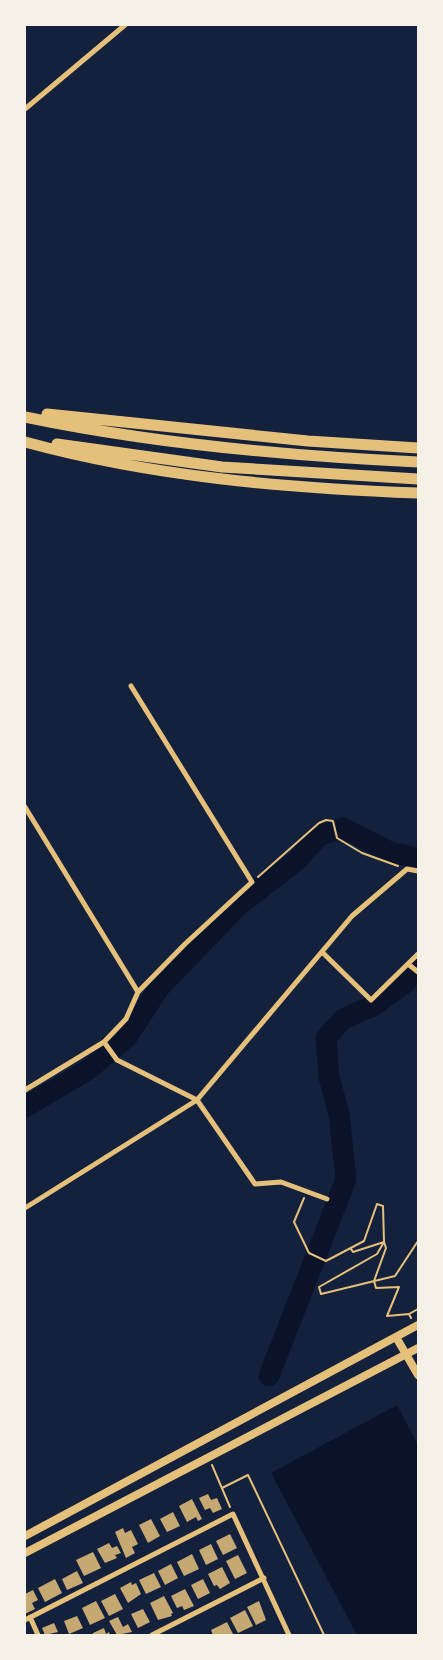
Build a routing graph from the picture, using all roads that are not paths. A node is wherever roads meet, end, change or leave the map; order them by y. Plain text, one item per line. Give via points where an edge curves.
1 (125, 25) edge
2 (25, 109) edge
3 (25, 412) edge
4 (25, 417) edge
5 (25, 438) edge
6 (25, 442) edge
7 (418, 448) edge
8 (418, 462) edge
9 (418, 480) edge
10 (418, 493) edge
11 (131, 686) dead end
12 (25, 807) edge
13 (418, 871) edge
14 (322, 952) junction
15 (418, 954) edge
16 (408, 964) junction
17 (416, 970) edge
18 (138, 992) junction
19 (106, 1044) junction
20 (25, 1090) edge
21 (196, 1100) junction
22 (327, 1199) dead end
23 (25, 1208) edge
24 (418, 1326) edge
25 (396, 1337) junction
26 (418, 1348) edge
27 (406, 1354) junction
28 (418, 1376) edge
29 (25, 1536) edge
30 (25, 1553) edge
31 (264, 1578) junction
32 (27, 1618) edge
33 (38, 1635) edge
34 (152, 1635) edge
35 (289, 1635) edge

1 - 2 street
3 - 7 highway via 261,437
4 - 8 highway via 155,440
5 - 9 highway via 222,466
6 - 10 highway via 191,477
11 - 18 street via 252,882
12 - 18 street
13 - 14 street via 407,869 352,916
14 - 16 street via 371,1000
14 - 21 street
15 - 16 street
16 - 17 street
18 - 19 street via 126,1019
19 - 20 street
19 - 21 street via 117,1060
21 - 22 street via 255,1184 282,1182
21 - 23 street
24 - 25 street
25 - 27 street
25 - 29 street
26 - 27 street
27 - 28 street
27 - 30 street
31 - 32 street via 232,1514
31 - 34 street
31 - 35 street
32 - 33 street

